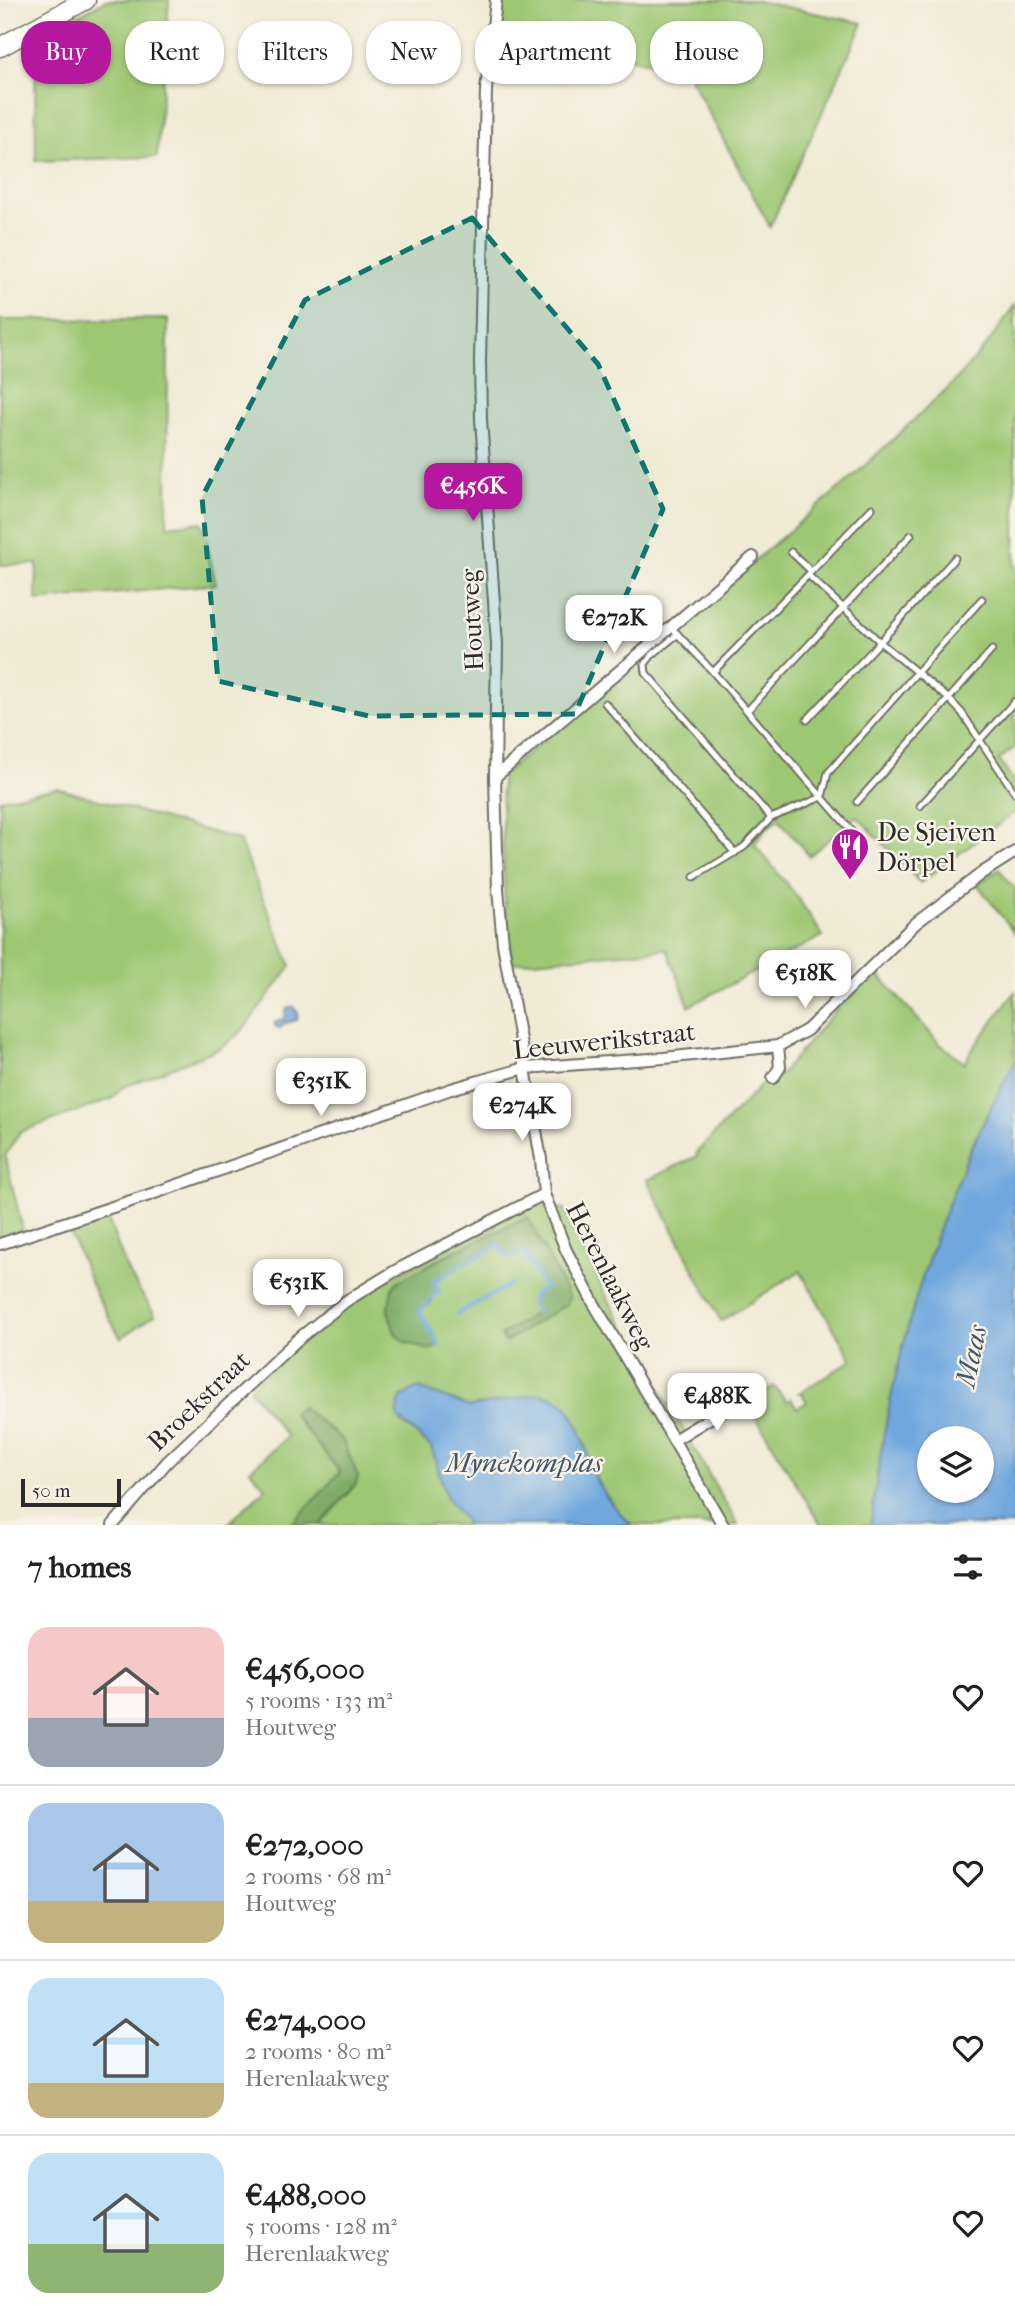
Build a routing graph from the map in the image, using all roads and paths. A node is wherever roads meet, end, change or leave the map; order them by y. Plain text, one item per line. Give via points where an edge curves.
1 (86, 0) edge
2 (496, 0) edge
3 (0, 47) edge
4 (872, 508) dead end
5 (911, 535) dead end
6 (791, 552) dead end
7 (753, 557) dead end
8 (955, 558) dead end
9 (809, 573) junction
10 (982, 599) dead end
11 (843, 609) junction
12 (674, 630) junction
13 (880, 642) junction
14 (992, 650) dead end
15 (713, 672) junction
16 (917, 672) junction
17 (949, 699) junction
18 (1015, 701) edge
19 (605, 703) dead end
20 (747, 711) junction
21 (807, 720) dead end
22 (981, 740) junction
23 (495, 776) junction
24 (1015, 793) edge
25 (822, 797) junction
26 (857, 802) dead end
27 (920, 806) dead end
28 (771, 818) junction
29 (856, 836) dead end
30 (1015, 852) edge
31 (735, 853) junction
32 (694, 877) dead end
33 (778, 1046) junction
34 (525, 1068) junction
35 (773, 1078) dead end
36 (544, 1194) junction
37 (0, 1244) edge
38 (743, 1398) dead end
39 (674, 1440) junction
40 (113, 1525) edge
41 (723, 1525) edge

1 - 3 main road
2 - 23 street, Houtweg via 486,90 480,361 497,644
4 - 9 lane
5 - 11 lane
6 - 9 lane
7 - 12 street
8 - 13 lane
9 - 11 lane
9 - 15 lane
10 - 16 lane
11 - 13 lane
11 - 20 lane
12 - 15 lane
12 - 23 street
12 - 28 lane via 645,664 646,673
13 - 16 lane
13 - 21 lane
14 - 17 lane
15 - 20 lane
16 - 17 lane
16 - 25 lane via 828,773
17 - 22 lane
17 - 26 lane
18 - 22 lane
19 - 31 lane
20 - 25 lane
22 - 24 lane
22 - 27 lane
23 - 34 street, Houtweg via 500,916
25 - 28 lane
25 - 29 lane
28 - 31 lane
30 - 33 street, Leeuwerikstraat via 916,923 807,1030
31 - 32 lane
33 - 34 street, Leeuwerikstraat
33 - 35 street via 780,1067
34 - 36 street, Herenlaakweg
34 - 37 street, Leeuwerikstraat via 451,1089
36 - 39 street, Herenlaakweg via 593,1302
36 - 40 street, Broekstraat via 346,1301 195,1435
38 - 39 street
39 - 41 street, Herenlaakweg

